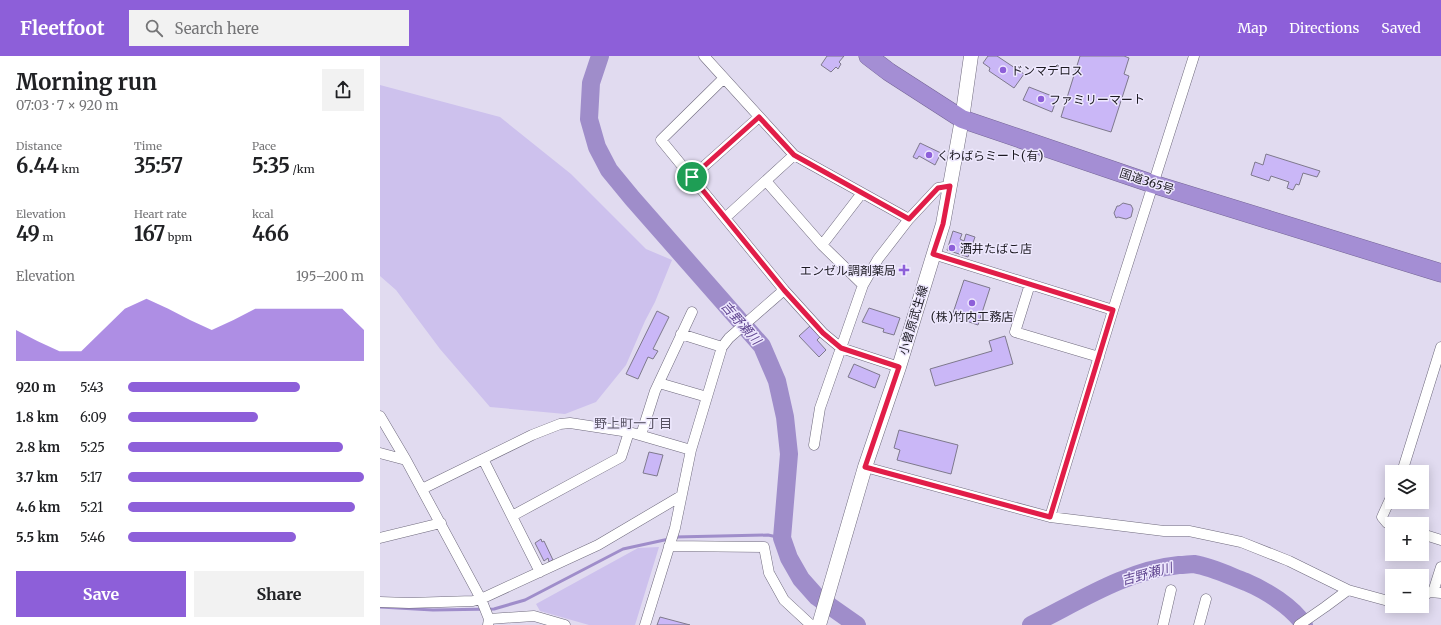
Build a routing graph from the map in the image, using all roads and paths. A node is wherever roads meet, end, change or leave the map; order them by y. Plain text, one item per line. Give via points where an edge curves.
1 (704, 56) edge
2 (868, 56) edge
3 (971, 56) edge
4 (1194, 56) edge
5 (724, 78) junction
6 (759, 117) junction
7 (962, 119) junction
8 (794, 155) junction
9 (692, 177) junction
10 (766, 181) junction
11 (1153, 184) junction
12 (950, 186) junction
13 (862, 193) junction
14 (725, 218) junction
15 (909, 219) junction
16 (822, 245) junction
17 (933, 254) junction
18 (1441, 273) edge
19 (1030, 284) junction
20 (863, 285) junction
21 (784, 290) junction
22 (1113, 310) junction
23 (692, 312) dead end
24 (682, 334) junction
25 (722, 347) junction
26 (1441, 347) edge
27 (841, 348) junction
28 (1099, 358) junction
29 (899, 367) junction
30 (659, 383) junction
31 (707, 397) junction
32 (380, 416) edge
33 (629, 432) junction
34 (641, 436) junction
35 (814, 445) dead end
36 (691, 450) junction
37 (380, 453) edge
38 (483, 459) junction
39 (406, 460) junction
40 (1404, 465) edge
41 (865, 467) junction
42 (422, 488) junction
43 (681, 496) junction
44 (1385, 509) edge
45 (512, 516) junction
46 (1050, 517) junction
47 (1385, 521) edge
48 (440, 523) junction
49 (1429, 536) edge
50 (380, 538) edge
51 (1441, 540) edge
52 (669, 546) junction
53 (1441, 567) edge
54 (540, 572) junction
55 (1171, 590) dead end
56 (1348, 590) junction
57 (1437, 593) edge
58 (481, 599) junction
59 (1206, 599) dead end
60 (1385, 601) edge
61 (380, 602) edge
62 (488, 622) edge
63 (564, 625) edge
64 (645, 625) edge
65 (817, 625) edge
66 (1163, 625) edge
67 (1199, 625) edge
68 (1298, 625) edge

1 - 5 street
2 - 7 highway, 国道365号
3 - 7 main road, 小曽原武生線
4 - 11 street
5 - 6 street
5 - 9 street via 661,140
6 - 8 street
6 - 9 street
7 - 11 highway, 国道365号
7 - 12 main road, 小曽原武生線
8 - 10 street
8 - 13 street
9 - 14 street
10 - 14 street
10 - 16 street
11 - 18 highway, 国道365号
11 - 22 street
12 - 15 street via 938,188
12 - 17 main road, 小曽原武生線 via 943,224
13 - 15 street
13 - 16 street
14 - 21 street
15 - 20 street
16 - 20 street
17 - 19 street
17 - 29 main road, 小曽原武生線
19 - 22 street
19 - 28 street via 1015,332
20 - 27 street
21 - 25 street
21 - 27 street via 823,333
22 - 28 street
23 - 24 street
24 - 25 street
24 - 30 street
25 - 31 street
26 - 40 street
27 - 29 street
27 - 35 street via 820,408
28 - 46 street
29 - 41 main road, 小曽原武生線
30 - 31 street
30 - 34 street
31 - 36 street
32 - 39 street
33 - 34 street
33 - 38 street via 570,423 560,424
33 - 45 street via 621,457
34 - 36 street
36 - 43 street
37 - 39 street
38 - 42 street
38 - 45 street
39 - 42 street
41 - 46 street
41 - 65 main road, 小曽原武生線 via 830,590
42 - 48 street
43 - 52 street
43 - 54 street via 598,545
44 - 47 street via 1382,517
45 - 54 street
46 - 56 street via 1164,531 1189,531 1241,542 1289,561
48 - 50 street
48 - 58 street
49 - 51 street
52 - 64 street
52 - 65 street via 764,547 769,572 784,600
53 - 57 street
54 - 58 street
55 - 66 street
56 - 60 street
56 - 68 street
58 - 61 street
58 - 62 street
59 - 67 street
62 - 63 street via 534,616

